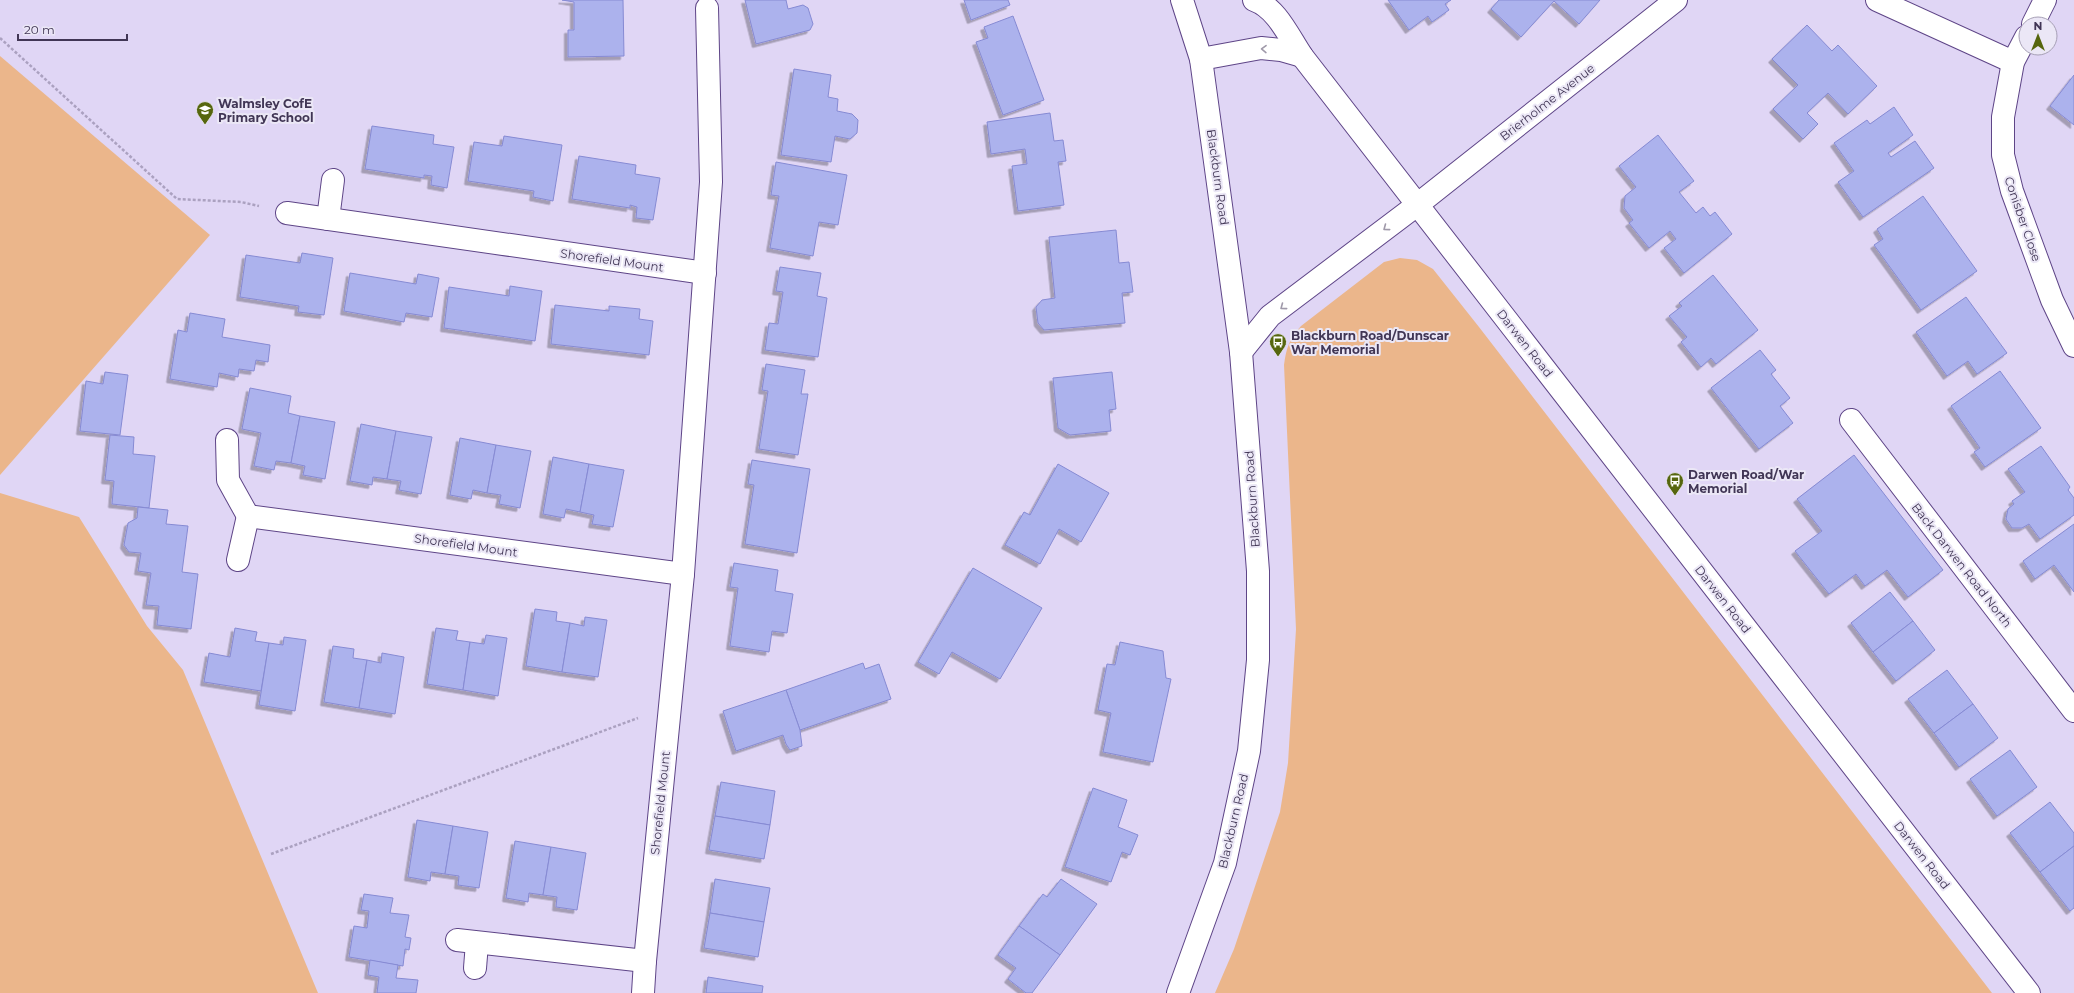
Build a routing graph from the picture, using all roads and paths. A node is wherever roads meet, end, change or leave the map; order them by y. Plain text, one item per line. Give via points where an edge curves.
1 (1182, 0) edge
2 (1254, 0) edge
3 (1676, 0) edge
4 (1877, 0) edge
5 (2046, 0) edge
6 (707, 8) dead end
7 (2037, 16) edge
8 (0, 38) edge
9 (2018, 52) edge
10 (1302, 56) junction
11 (1201, 59) junction
12 (2013, 62) junction
13 (333, 180) dead end
14 (1417, 205) junction
15 (287, 213) joint
16 (328, 219) junction
17 (705, 273) junction
18 (2074, 346) edge
19 (1241, 352) junction
20 (1851, 420) dead end
21 (227, 440) dead end
22 (248, 516) junction
23 (238, 560) dead end
24 (683, 574) junction
25 (670, 706) junction
26 (2074, 711) edge
27 (271, 854) dead end
28 (645, 961) junction
29 (475, 968) dead end
30 (643, 993) edge
31 (1178, 993) edge
32 (2029, 993) edge

1 - 11 main road, Blackburn Road
2 - 10 main road, Darwen Road via 1278,18
3 - 14 main road, Brierholme Avenue
4 - 12 main road
5 - 7 main road
6 - 17 main road, Shorefield Mount via 711,182
8 - 15 path via 178,199 241,202
9 - 12 main road, Conisber Close
10 -> 11 main road via 1261,48
10 - 14 main road, Darwen Road
11 - 19 main road, Blackburn Road
12 - 18 main road, Conisber Close via 2003,117 2003,155 2012,192 2036,257 2052,300
13 - 16 main road
14 -> 19 main road via 1270,316
14 - 32 main road, Darwen Road
15 - 16 main road, Shorefield Mount
16 - 17 main road, Shorefield Mount
17 - 24 main road, Shorefield Mount
19 - 31 main road, Blackburn Road via 1258,571 1258,660 1248,751 1225,863
20 - 26 main road, Back Darwen Road North
21 - 22 main road via 228,480
22 - 23 main road
22 - 24 main road, Shorefield Mount
24 - 25 main road, Shorefield Mount
25 - 27 path
25 - 28 main road, Shorefield Mount
28 - 29 main road via 467,942
28 - 30 main road, Shorefield Mount

